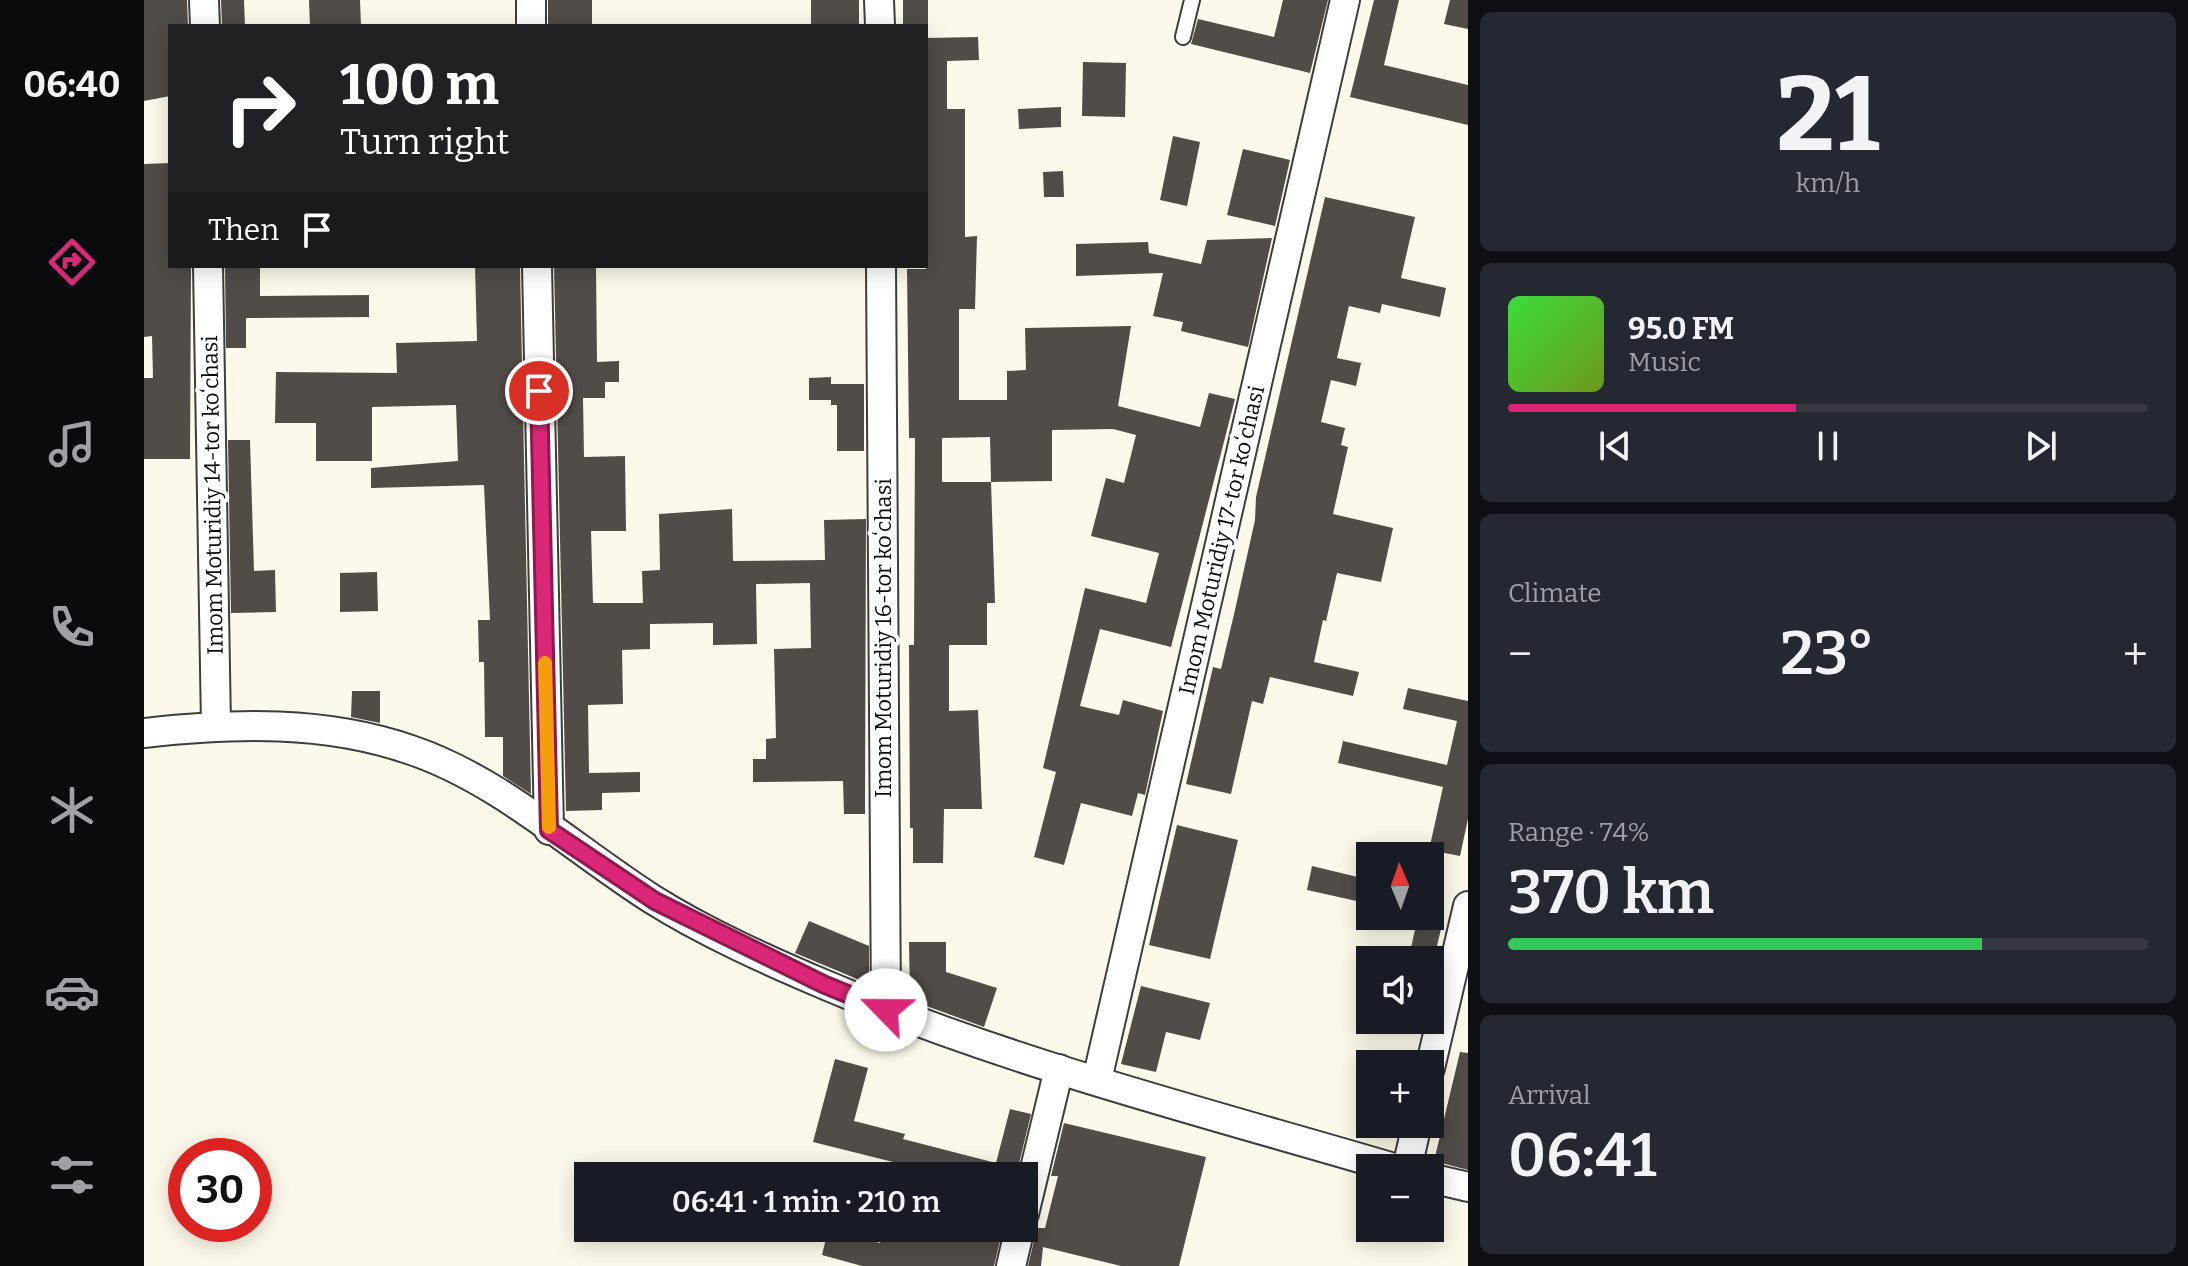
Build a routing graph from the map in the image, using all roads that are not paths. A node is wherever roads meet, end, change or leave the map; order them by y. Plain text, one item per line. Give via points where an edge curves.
1 (204, 0) edge
2 (531, 0) edge
3 (879, 0) edge
4 (1192, 0) edge
5 (1345, 0) edge
6 (205, 24) edge
7 (531, 24) edge
8 (880, 24) edge
9 (1183, 37) dead end
10 (208, 268) edge
11 (537, 268) edge
12 (881, 268) edge
13 (216, 725) junction
14 (144, 733) edge
15 (549, 830) junction
16 (1468, 906) edge
17 (886, 1010) junction
18 (1434, 1050) edge
19 (1059, 1069) junction
20 (1097, 1080) junction
21 (1356, 1157) edge
22 (1037, 1162) edge
23 (1444, 1181) edge
24 (1468, 1187) edge
25 (1017, 1242) edge
26 (1011, 1266) edge

1 - 6 street
2 - 7 street
3 - 8 street
4 - 9 lane
5 - 20 street, Imom Moturidiy 17-tor koʻchasi
10 - 13 street, Imom Moturidiy 14-tor koʻchasi
11 - 15 street
12 - 17 street, Imom Moturidiy 16-tor koʻchasi
13 - 14 street
13 - 15 street via 338,731 412,750 490,788
15 - 17 street via 655,901
16 - 18 street
17 - 19 street
19 - 20 street
19 - 22 street
20 - 21 street
23 - 24 street
25 - 26 street

